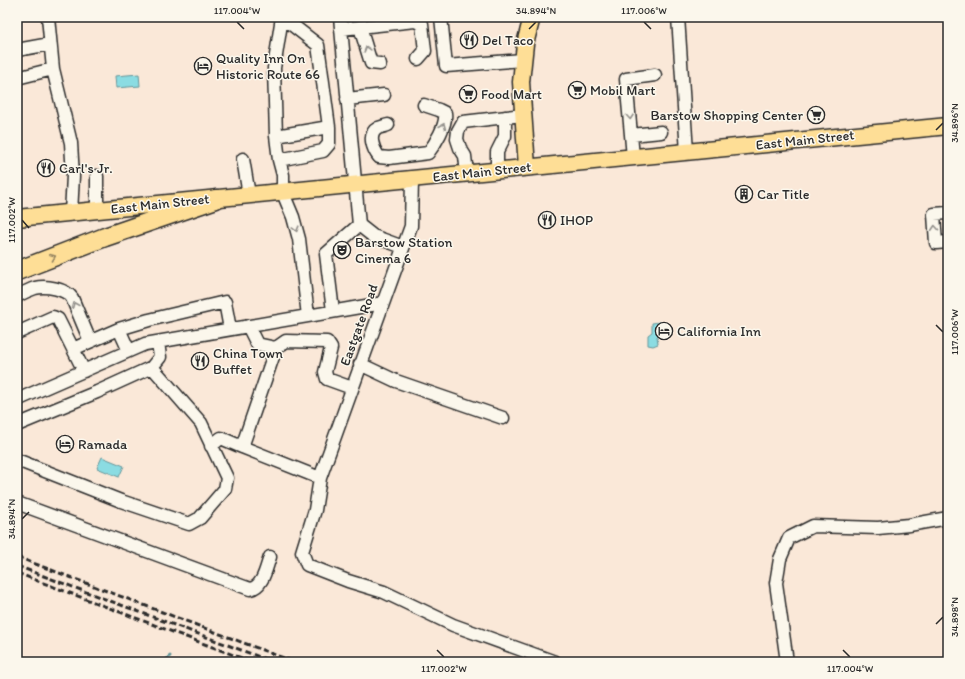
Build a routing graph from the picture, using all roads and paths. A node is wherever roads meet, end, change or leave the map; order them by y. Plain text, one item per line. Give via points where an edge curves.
1 (48, 17) edge
2 (282, 17) edge
3 (441, 17) edge
4 (532, 17) edge
5 (678, 17) edge
6 (341, 23) edge
7 (362, 27) junction
8 (50, 44) junction
9 (17, 50) edge
10 (418, 59) dead end
11 (523, 60) junction
12 (380, 64) dead end
13 (53, 69) junction
14 (655, 75) dead end
15 (17, 78) edge
16 (384, 95) dead end
17 (347, 99) junction
18 (424, 105) dead end
19 (523, 115) junction
20 (505, 117) junction
21 (388, 125) dead end
22 (948, 126) edge
23 (329, 127) junction
24 (661, 132) dead end
25 (631, 135) junction
26 (276, 136) junction
27 (687, 152) junction
28 (634, 157) junction
29 (244, 159) dead end
30 (279, 160) junction
31 (527, 167) junction
32 (497, 171) junction
33 (467, 174) junction
34 (97, 176) dead end
35 (412, 180) junction
36 (355, 185) junction
37 (277, 193) junction
38 (249, 195) junction
39 (216, 198) junction
40 (97, 210) junction
41 (71, 213) junction
42 (948, 213) edge
43 (17, 218) edge
44 (359, 225) junction
45 (948, 242) edge
46 (403, 247) junction
47 (17, 272) edge
48 (17, 296) edge
49 (383, 303) junction
50 (333, 311) junction
51 (308, 316) junction
52 (248, 326) junction
53 (119, 329) junction
54 (230, 329) junction
55 (17, 333) edge
56 (90, 341) junction
57 (158, 342) junction
58 (276, 348) junction
59 (73, 349) junction
60 (129, 351) junction
61 (360, 364) junction
62 (152, 367) junction
63 (84, 371) junction
64 (352, 388) junction
65 (17, 400) edge
66 (503, 418) dead end
67 (17, 425) edge
68 (211, 446) junction
69 (242, 447) junction
70 (17, 460) edge
71 (320, 478) junction
72 (17, 503) edge
73 (948, 518) edge
74 (270, 557) dead end
75 (555, 662) edge
76 (787, 662) edge

1 - 8 street
2 - 23 street via 318,45
2 - 26 street via 274,68
3 - 11 street via 446,66
4 - 11 main road
5 - 27 street
6 - 7 street
6 - 17 street
7 - 10 street via 416,21 422,24 425,52
12 -> 7 street via 370,62
8 - 9 street
8 - 13 street
11 - 19 main road
13 - 15 street
13 - 41 street via 71,143
14 -> 25 street via 626,78
16 - 17 street
17 - 36 street
21 -> 18 street via 379,136 384,150 435,145 446,119 445,113
19 - 20 street
19 - 31 main road
20 - 32 street via 505,136 497,152
20 - 33 street via 466,120 460,125 457,139 465,156
22 - 27 main road, East Main Street
23 - 26 street
23 - 30 street via 330,144 323,151
24 - 25 street
25 - 28 street
26 - 30 street
27 - 28 main road, East Main Street
28 - 31 main road, East Main Street
29 - 38 street
30 - 37 street
31 - 32 main road, East Main Street
32 - 33 main road, East Main Street
33 - 35 main road, East Main Street
34 - 40 street
35 - 36 main road, East Main Street
35 - 46 street, Eastgate Road via 410,226
36 - 37 main road, East Main Street
36 - 44 street
37 - 38 main road, East Main Street
37 -> 51 street via 293,217 299,239
38 - 39 main road, East Main Street
39 - 40 main road, East Main Street
47 -> 39 highway via 105,237
40 - 41 main road, East Main Street
41 - 43 main road, East Main Street
45 -> 42 street via 936,243 934,214
44 - 46 street via 373,236
44 - 50 street via 326,254
46 - 49 street, Eastgate Road
56 -> 48 street via 69,294 44,287
49 - 50 street
49 - 61 street, Eastgate Road
50 - 51 street
51 - 52 street
52 - 54 street
52 - 58 street via 256,344
53 - 54 street via 225,302
53 - 56 street
53 - 60 street
54 - 57 street
55 - 59 street via 53,317 58,319
56 - 59 street
57 - 60 street
57 - 62 street via 160,357
58 - 64 street via 286,342 328,342 331,348 325,372 327,379
58 - 69 street
59 - 63 street
60 - 63 street
61 - 64 street, Eastgate Road
61 - 66 street via 396,381
62 - 67 street
62 - 68 street via 201,424
63 - 65 street
64 - 71 street, Eastgate Road
68 - 69 street via 221,438
68 - 70 street via 227,478 225,488 200,518 189,524 121,501
69 - 71 street
71 - 75 street, Eastgate Road via 316,510 302,552 306,565 384,592 452,625
72 - 74 street via 250,589 262,581
73 - 76 street via 878,528 813,526 789,538 780,559 776,583

